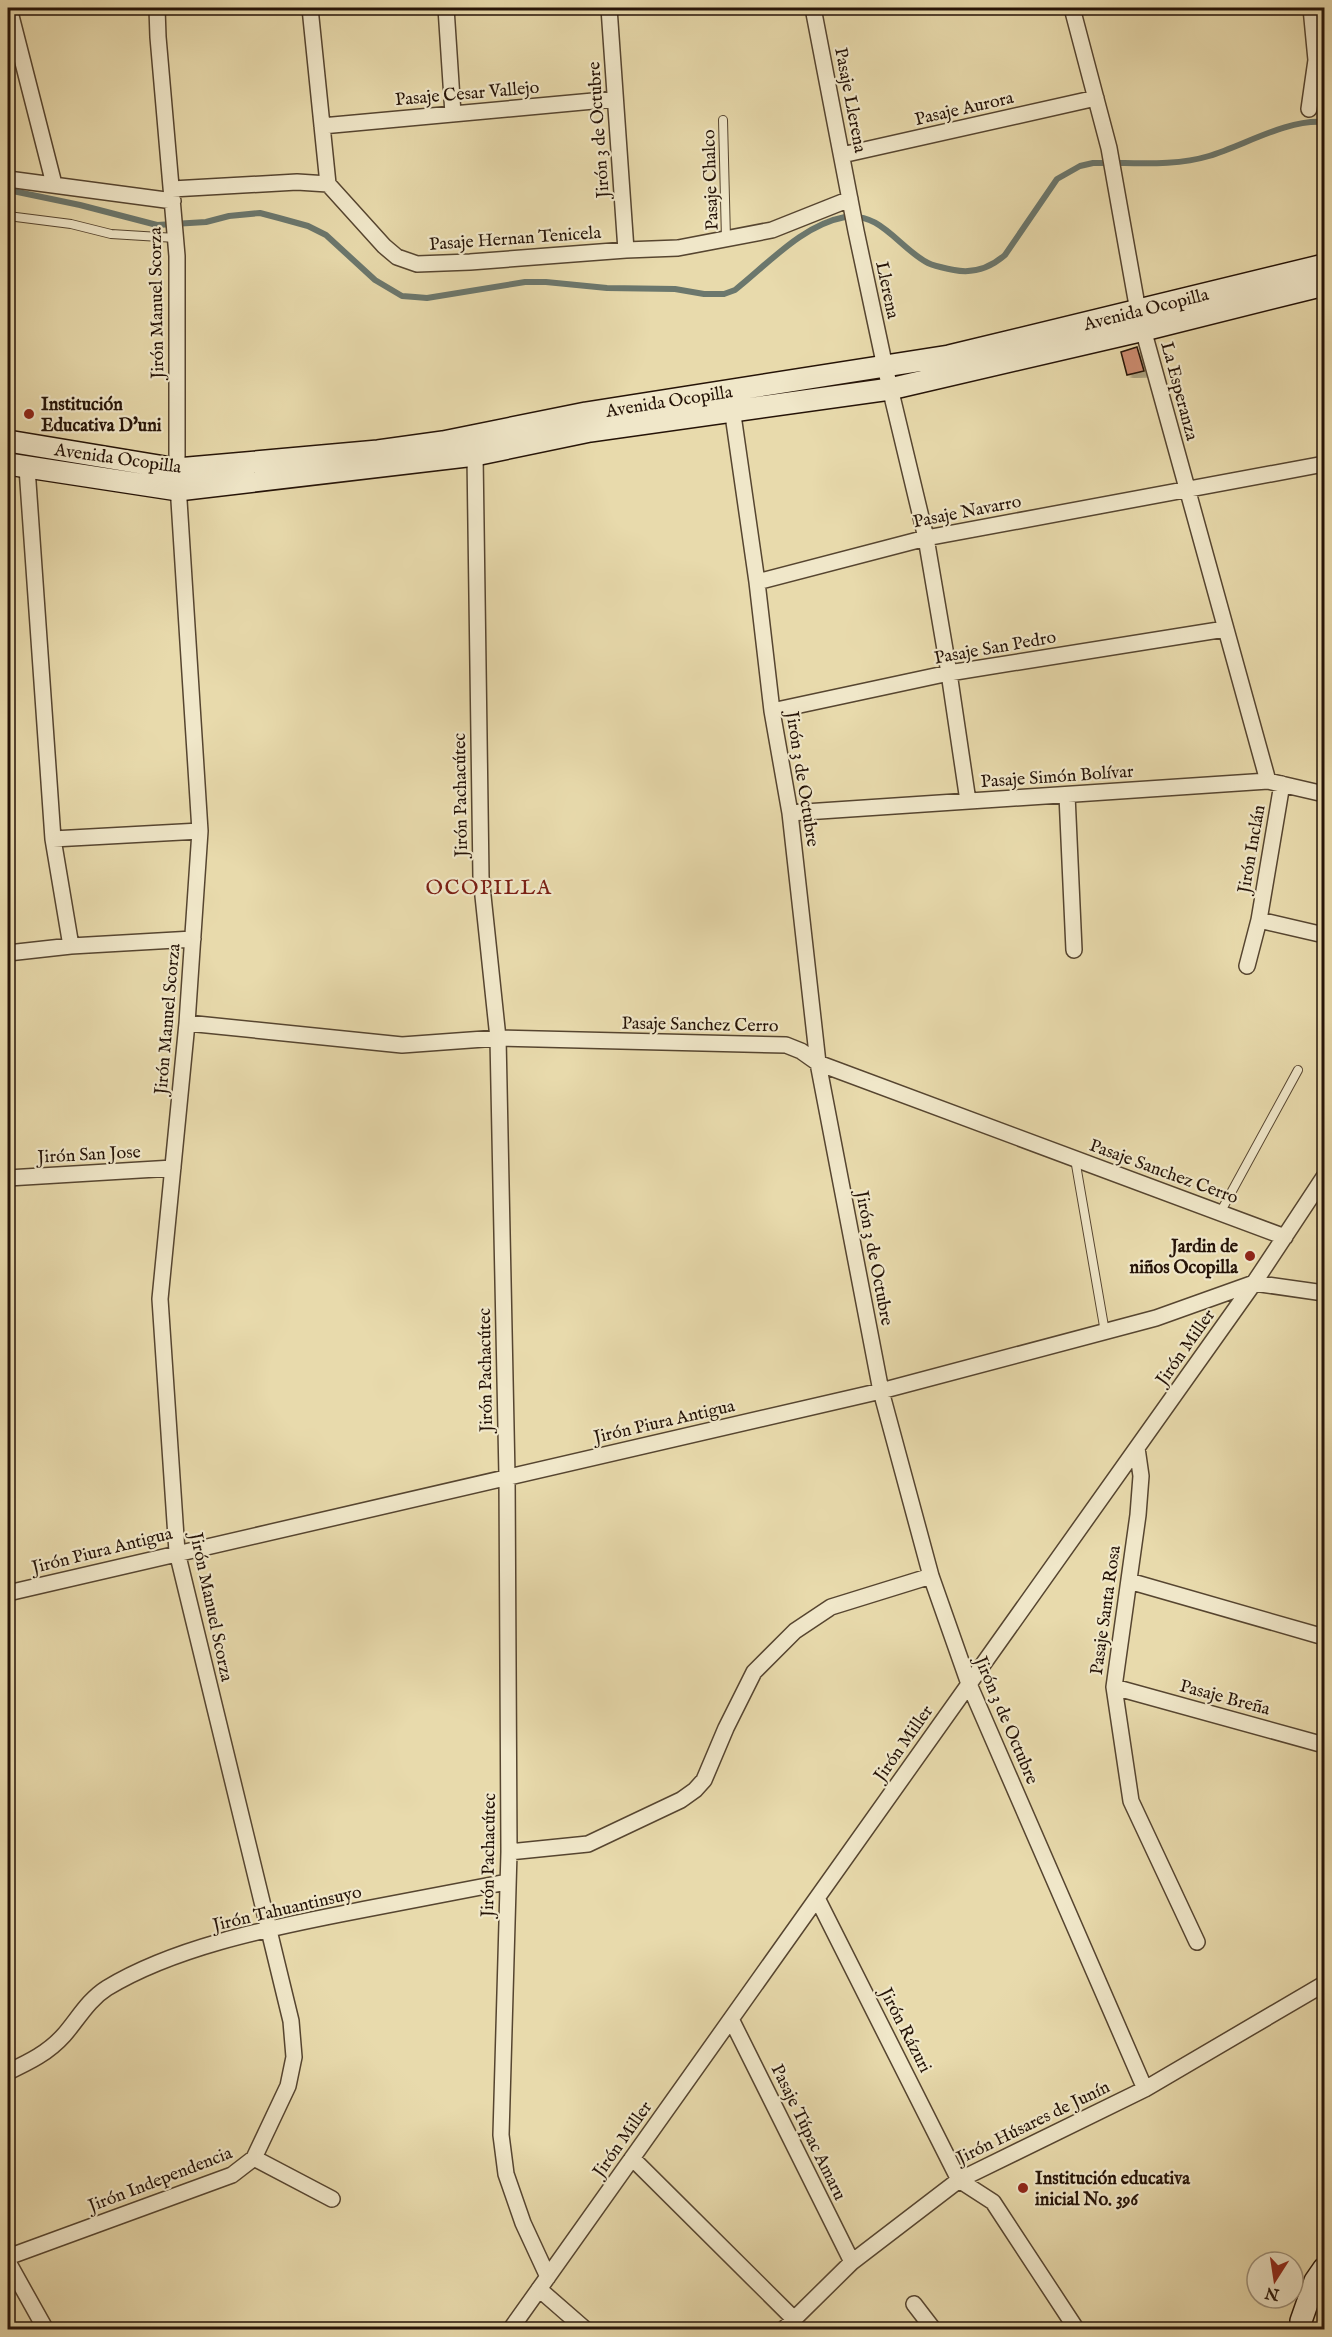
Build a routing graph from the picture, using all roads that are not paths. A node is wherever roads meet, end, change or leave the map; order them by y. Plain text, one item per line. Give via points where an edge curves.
1 (9, 8) edge
2 (158, 8) edge
3 (310, 8) edge
4 (446, 8) edge
5 (609, 8) edge
6 (813, 8) edge
7 (1072, 8) edge
8 (1311, 8) edge
9 (1320, 59) edge
10 (1096, 98) junction
11 (615, 99) junction
12 (1308, 109) dead end
13 (453, 114) junction
14 (723, 120) dead end
15 (322, 126) junction
16 (842, 155) junction
17 (8, 179) edge
18 (54, 184) junction
19 (328, 184) junction
20 (172, 199) junction
21 (850, 199) junction
22 (8, 216) edge
23 (176, 238) junction
24 (726, 239) junction
25 (626, 250) junction
26 (1324, 265) edge
27 (1324, 285) edge
28 (1141, 321) junction
29 (885, 368) junction
30 (890, 389) junction
31 (731, 401) junction
32 (8, 441) edge
33 (475, 454) junction
34 (1324, 464) edge
35 (17, 466) edge
36 (178, 479) junction
37 (1187, 490) junction
38 (926, 538) junction
39 (757, 582) junction
40 (1225, 628) junction
41 (950, 673) junction
42 (772, 711) junction
43 (1275, 782) junction
44 (1324, 794) edge
45 (1067, 795) junction
46 (968, 801) junction
47 (790, 813) junction
48 (200, 831) junction
49 (52, 839) junction
50 (1258, 920) junction
51 (1324, 935) edge
52 (193, 939) junction
53 (71, 946) junction
54 (1074, 950) dead end
55 (8, 953) edge
56 (1247, 966) dead end
57 (187, 1023) junction
58 (498, 1038) junction
59 (818, 1064) junction
60 (1298, 1070) dead end
61 (1075, 1159) junction
62 (173, 1168) junction
63 (1324, 1177) edge
64 (8, 1178) edge
65 (1220, 1213) junction
66 (1285, 1237) junction
67 (1254, 1283) junction
68 (1324, 1293) edge
69 (1105, 1332) junction
70 (881, 1391) junction
71 (1137, 1448) junction
72 (507, 1476) junction
73 (177, 1552) junction
74 (931, 1576) junction
75 (1129, 1581) junction
76 (8, 1593) edge
77 (1324, 1637) edge
78 (969, 1684) junction
79 (1114, 1687) junction
80 (1324, 1745) edge
81 (509, 1852) junction
82 (507, 1882) junction
83 (817, 1898) junction
84 (268, 1928) junction
85 (1197, 1942) dead end
86 (1324, 1984) edge
87 (731, 2019) junction
88 (291, 2021) joint
89 (8, 2072) edge
90 (1145, 2089) junction
91 (254, 2158) junction
92 (632, 2158) junction
93 (959, 2180) junction
94 (332, 2199) dead end
95 (8, 2257) edge
96 (8, 2262) edge
97 (852, 2262) junction
98 (1324, 2268) edge
99 (543, 2283) junction
100 (914, 2304) dead end
101 (1324, 2304) edge
102 (789, 2324) edge
103 (1298, 2327) edge
104 (46, 2330) edge
105 (510, 2330) edge
106 (586, 2330) edge
107 (934, 2330) edge
108 (1077, 2330) edge

1 - 18 street
2 - 20 street, Jirón Manuel Scorza
3 - 15 street
4 - 13 street
5 - 11 street, Jirón 3 de Octubre
6 - 16 street, Pasaje Llerena
7 - 10 street, La Esperanza
8 - 9 street
9 - 12 street
10 - 16 street, Pasaje Aurora
10 - 28 street, La Esperanza
11 - 13 street, Pasaje Cesar Vallejo
11 - 25 street, Jirón 3 de Octubre
13 - 15 street, Pasaje Cesar Vallejo
14 - 24 lane, Pasaje Chalco
15 - 19 street
16 - 21 street, Pasaje Llerena
17 - 18 street
18 - 20 street via 140,198
19 - 20 street via 297,182
19 - 25 street, Pasaje Hernan Tenicela via 397,257 417,264
20 - 23 street, Jirón Manuel Scorza
21 - 24 street, Pasaje Hernan Tenicela via 772,230
21 - 29 street, Llerena
22 - 23 lane via 111,234
23 - 36 street, Jirón Manuel Scorza
24 - 25 street, Pasaje Hernan Tenicela via 678,248
26 - 28 street, Avenida Ocopilla
27 - 28 street, Avenida Ocopilla
28 - 29 street, Avenida Ocopilla
28 - 30 street, Avenida Ocopilla
28 - 37 street, La Esperanza
29 - 30 street, Llerena
29 - 31 street, Avenida Ocopilla
30 - 31 street, Avenida Ocopilla
30 - 38 street
31 - 33 street, Avenida Ocopilla
31 - 36 street, Avenida Ocopilla via 586,413 443,442
31 - 39 street, Jirón 3 de Octubre
32 - 36 street, Avenida Ocopilla
33 - 36 street, Avenida Ocopilla
33 - 58 street, Jirón Pachacútec via 481,877
34 - 37 street, Pasaje Navarro
35 - 36 street, Avenida Ocopilla
35 - 49 street
36 - 48 street, Jirón Manuel Scorza
37 - 38 street, Pasaje Navarro
37 - 40 street, La Esperanza
38 - 39 street, Pasaje Navarro
38 - 41 street
39 - 42 street, Jirón 3 de Octubre
40 - 41 street, Pasaje San Pedro
40 - 43 street, La Esperanza
41 - 42 street, Pasaje San Pedro
41 - 46 street
42 - 47 street, Jirón 3 de Octubre
43 - 44 street, Pasaje Simón Bolívar
43 - 45 street, Pasaje Simón Bolívar
43 - 50 street, Jirón Inclán
45 - 46 street, Pasaje Simón Bolívar
45 - 54 street
46 - 47 street, Pasaje Simón Bolívar
47 - 59 street, Jirón 3 de Octubre
48 - 49 street
48 - 52 street, Jirón Manuel Scorza
49 - 53 street
50 - 51 street
50 - 56 street, Jirón Inclán
52 - 53 street
52 - 57 street, Jirón Manuel Scorza
53 - 55 street
57 - 58 street, Pasaje Sanchez Cerro via 402,1045
57 - 62 street, Jirón Manuel Scorza
58 - 59 street, Pasaje Sanchez Cerro via 786,1045
58 - 72 street, Jirón Pachacútec
59 - 61 street, Pasaje Sanchez Cerro
59 - 70 street, Jirón 3 de Octubre
60 - 65 lane
61 - 65 street, Pasaje Sanchez Cerro
61 - 69 lane
62 - 64 street, Jirón San Jose
62 - 73 street, Jirón Manuel Scorza via 160,1299
63 - 66 street, Jirón Miller
65 - 66 street, Pasaje Sanchez Cerro
66 - 67 street, Jirón Miller
67 - 68 street, Jirón Piura Antigua
67 - 69 street, Jirón Piura Antigua
67 - 71 street, Jirón Miller
69 - 70 street, Jirón Piura Antigua
70 - 72 street, Jirón Piura Antigua
70 - 74 street, Jirón 3 de Octubre
71 - 75 street, Pasaje Santa Rosa via 1141,1476
71 - 78 street, Jirón Miller
72 - 73 street, Jirón Piura Antigua
72 - 81 street, Jirón Pachacútec
73 - 76 street, Jirón Piura Antigua
73 - 84 street, Jirón Manuel Scorza
74 - 78 street, Jirón 3 de Octubre
74 - 81 street via 831,1607 795,1632 754,1672 704,1780 681,1800 588,1844
75 - 77 street
75 - 79 street, Pasaje Santa Rosa
78 - 83 street, Jirón Miller
78 - 90 street, Jirón 3 de Octubre
79 - 80 street, Pasaje Breña
79 - 85 street, Pasaje Santa Rosa via 1131,1801
81 - 82 street, Jirón Pachacútec
82 - 84 street, Jirón Tahuantinsuyo
82 - 99 street, Jirón Pachacútec via 501,2135 506,2174
83 - 87 street, Jirón Miller
83 - 93 street, Jirón Rázuri
84 - 88 street, Jirón Manuel Scorza
84 - 89 street, Jirón Tahuantinsuyo via 206,1946 105,1989 45,2054
86 - 90 street, Jirón Húsares de Junín
87 - 92 street, Jirón Miller
87 - 97 street, Pasaje Túpac Amaru
88 - 91 street, Jirón Independencia via 294,2057 288,2086
90 - 93 street, Jirón Húsares de Junín
91 - 94 street
91 - 95 street, Jirón Independencia via 232,2175
92 - 99 street, Jirón Miller
92 - 102 street
93 - 97 street, Jirón Húsares de Junín
93 - 108 street via 993,2202
96 - 104 street
97 - 102 street, Jirón Húsares de Junín
98 - 103 street
99 - 105 street, Jirón Miller
99 - 106 street
100 - 107 street
101 - 103 street

